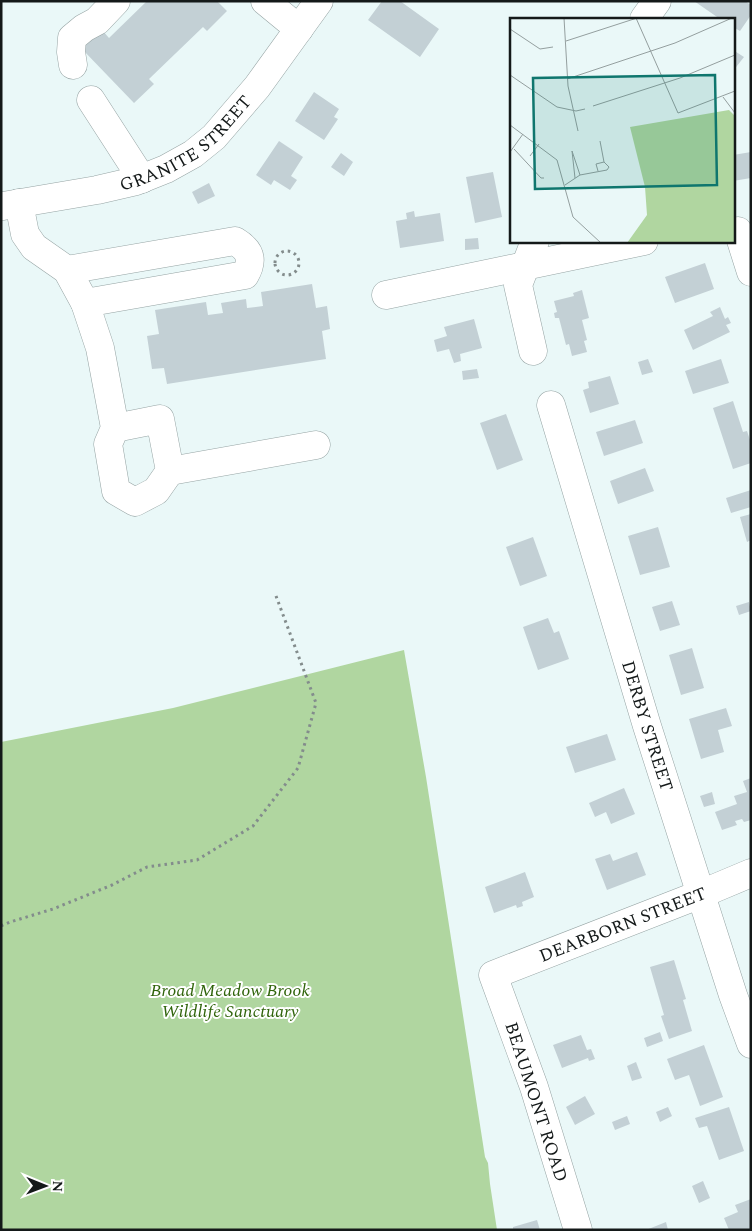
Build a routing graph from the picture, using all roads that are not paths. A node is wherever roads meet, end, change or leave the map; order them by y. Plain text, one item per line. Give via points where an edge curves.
1 (116, 1) edge
2 (265, 1) edge
3 (319, 1) edge
4 (656, 1) edge
5 (645, 18) edge
6 (299, 29) junction
7 (73, 64) dead end
8 (91, 100) dead end
9 (142, 179) junction
10 (10, 205) edge
11 (741, 231) edge
12 (634, 242) edge
13 (530, 253) edge
14 (67, 270) junction
15 (751, 272) edge
16 (386, 295) dead end
17 (85, 303) junction
18 (533, 351) dead end
19 (551, 405) dead end
20 (114, 428) junction
21 (316, 446) dead end
22 (170, 471) junction
23 (751, 873) edge
24 (701, 894) junction
25 (493, 975) joint
26 (751, 1044) edge
27 (578, 1230) edge

1 - 7 street via 97,21 72,38
2 - 6 street
3 - 6 street, GRANITE STREET
4 - 5 street
6 - 9 street, GRANITE STREET via 257,87 214,137 173,166
8 - 9 street
9 - 10 street, GRANITE STREET
10 - 14 street via 34,247
11 - 15 street
12 - 13 street
13 - 16 street via 430,285
13 - 18 street via 518,285
14 - 17 street
14 - 17 street via 235,241 250,256 250,266 245,274
17 - 20 street via 100,348
19 - 24 street, DERBY STREET
20 - 22 street via 160,419
20 - 22 street via 108,444 116,491 135,502 156,491
21 - 22 street
23 - 24 street, DEARBORN STREET
24 - 25 street, DEARBORN STREET
24 - 26 street, DERBY STREET
25 - 27 street, BEAUMONT ROAD via 534,1087

